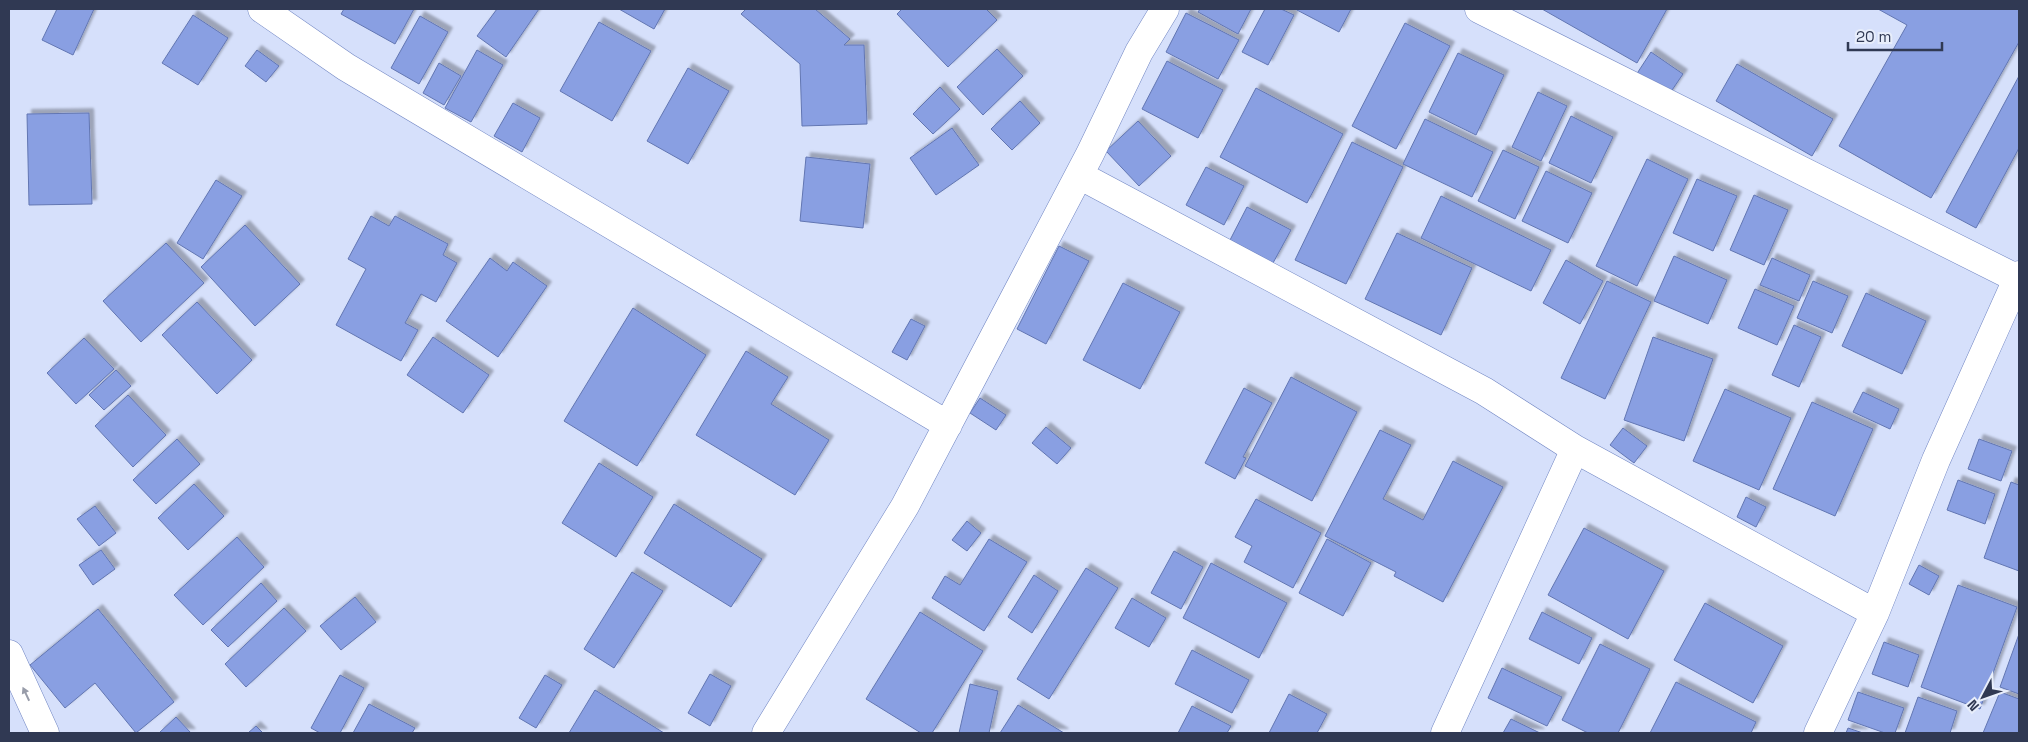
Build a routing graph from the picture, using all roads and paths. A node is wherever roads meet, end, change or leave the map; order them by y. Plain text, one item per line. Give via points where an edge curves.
1 (262, 9) edge
2 (1165, 9) edge
3 (1479, 9) edge
4 (1080, 175) junction
5 (2018, 277) edge
6 (948, 425) junction
7 (1575, 449) junction
8 (1875, 613) junction
9 (9, 658) edge
10 (45, 733) edge
11 (766, 733) edge
12 (1445, 733) edge
13 (1818, 733) edge

1 - 6 main road via 346,67
2 - 4 main road via 1138,52
3 - 5 main road
4 - 6 main road
4 - 7 main road via 1484,391
5 - 8 main road via 1936,460
6 - 11 main road via 906,506
7 - 8 main road
7 - 12 main road
8 - 13 main road
10 -> 9 main road

